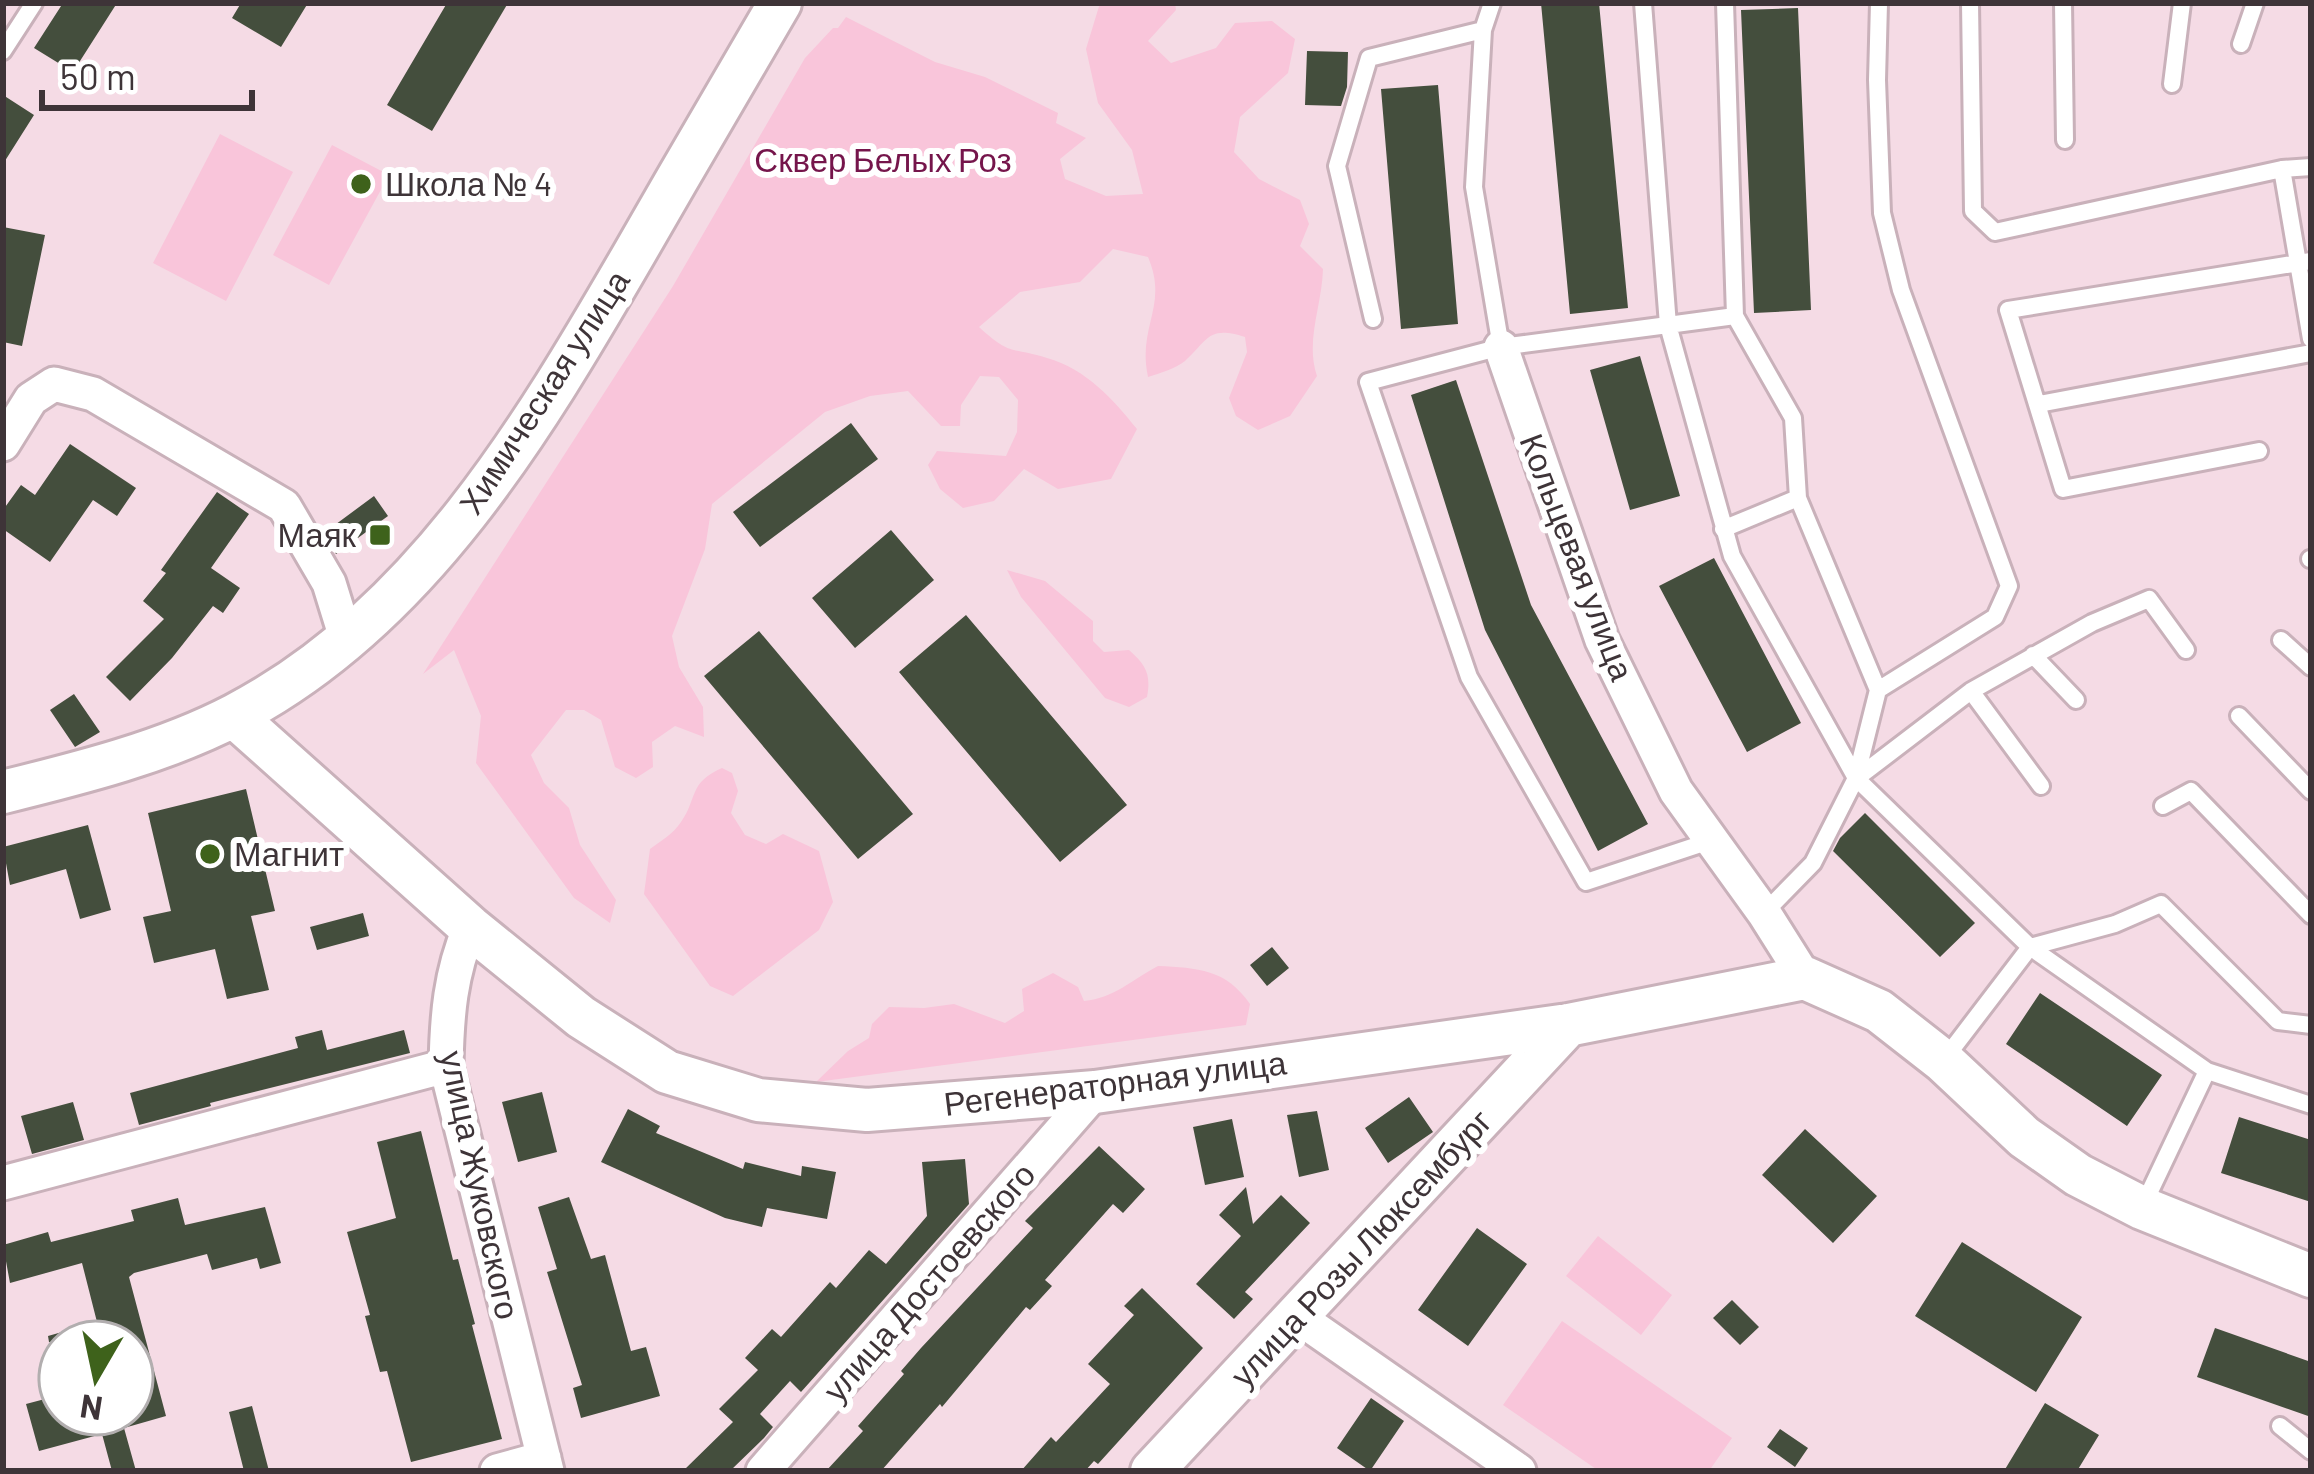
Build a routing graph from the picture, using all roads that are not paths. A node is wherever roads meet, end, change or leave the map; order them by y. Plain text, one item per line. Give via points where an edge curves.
1 (34, 3) edge
2 (780, 3) edge
3 (1492, 3) edge
4 (1643, 3) edge
5 (1725, 3) edge
6 (1879, 3) edge
7 (1970, 3) edge
8 (2063, 3) edge
9 (2182, 3) edge
10 (2255, 3) edge
11 (1483, 30) junction
12 (2241, 44) dead end
13 (3, 51) edge
14 (2172, 83) dead end
15 (2066, 140) dead end
16 (2311, 167) edge
17 (2282, 169) junction
18 (2304, 262) edge
19 (1735, 316) junction
20 (1373, 319) dead end
21 (1668, 325) junction
22 (2311, 340) edge
23 (1501, 347) junction
24 (2311, 353) edge
25 (2038, 404) junction
26 (3, 444) edge
27 (2259, 451) dead end
28 (1798, 498) junction
29 (1723, 529) junction
30 (346, 638) junction
31 (2281, 640) dead end
32 (2186, 650) dead end
33 (2033, 655) junction
34 (2311, 667) edge
35 (1878, 690) junction
36 (1971, 691) junction
37 (2076, 700) dead end
38 (234, 716) junction
39 (2239, 716) dead end
40 (1856, 778) junction
41 (2042, 786) dead end
42 (2311, 791) edge
43 (3, 792) edge
44 (2163, 806) dead end
45 (1710, 841) junction
46 (1764, 913) junction
47 (2311, 915) edge
48 (470, 927) junction
49 (2030, 946) junction
50 (1804, 978) junction
51 (1568, 1025) junction
52 (2311, 1025) edge
53 (1943, 1061) junction
54 (446, 1066) junction
55 (2207, 1070) junction
56 (1095, 1092) junction
57 (2311, 1105) edge
58 (3, 1183) edge
59 (2142, 1208) junction
60 (2311, 1276) edge
61 (1298, 1317) junction
62 (2280, 1426) dead end
63 (2311, 1450) edge
64 (545, 1465) edge
65 (496, 1471) edge
66 (764, 1471) edge
67 (1152, 1471) edge
68 (1520, 1471) edge

1 - 13 lane
2 - 30 street, Химическая улица via 502,464 430,557
3 - 11 lane, Кольцевая улица
4 - 21 lane
5 - 19 lane
6 - 35 lane via 1882,213 1901,290 2009,586 1995,617
7 - 17 lane via 1973,211 1995,232
8 - 15 lane
9 - 14 lane
10 - 12 lane
11 - 20 lane via 1370,58 1337,166
11 - 23 lane, Кольцевая улица via 1474,187
16 - 17 lane
17 - 18 lane
18 - 22 lane
18 - 25 lane via 2008,310
19 - 21 lane
19 - 28 lane via 1792,418
21 - 23 lane
21 - 29 lane
23 - 45 street, Кольцевая улица via 1602,640 1676,791
23 - 45 lane via 1368,382 1469,676 1586,882
24 - 25 lane
25 - 27 lane via 2063,489
26 - 30 street via 31,398 55,384 93,394 284,506 329,584
28 - 29 lane
28 - 35 lane
29 - 40 lane
30 - 38 street, Химическая улица
31 - 34 lane
32 - 33 lane via 2149,598
33 - 36 lane
33 - 37 lane
35 - 40 lane
36 - 40 lane
36 - 41 lane
38 - 43 street, Химическая улица
38 - 48 street
39 - 42 lane
40 - 46 lane via 1813,863
40 - 49 lane
44 - 47 lane via 2191,791
45 - 46 street, Кольцевая улица
46 - 50 street, Кольцевая улица
48 - 54 street, улица Жуковского via 448,1001
48 - 56 street, Регенераторная улица via 580,1017 667,1072 758,1100 867,1110
49 - 52 lane via 2161,904 2278,1021
49 - 53 lane
49 - 55 lane
50 - 51 street, Регенераторная улица
50 - 53 street via 1879,1012
51 - 56 street, Регенераторная улица
51 - 61 street, улица Розы Люксембург
53 - 59 street via 2024,1137
54 - 58 street
54 - 64 street, улица Жуковского
55 - 57 lane
55 - 59 lane
56 - 66 street, улица Достоевского
59 - 60 street
61 - 67 street, улица Розы Люксембург
61 - 68 street
62 - 63 lane
64 - 65 street

